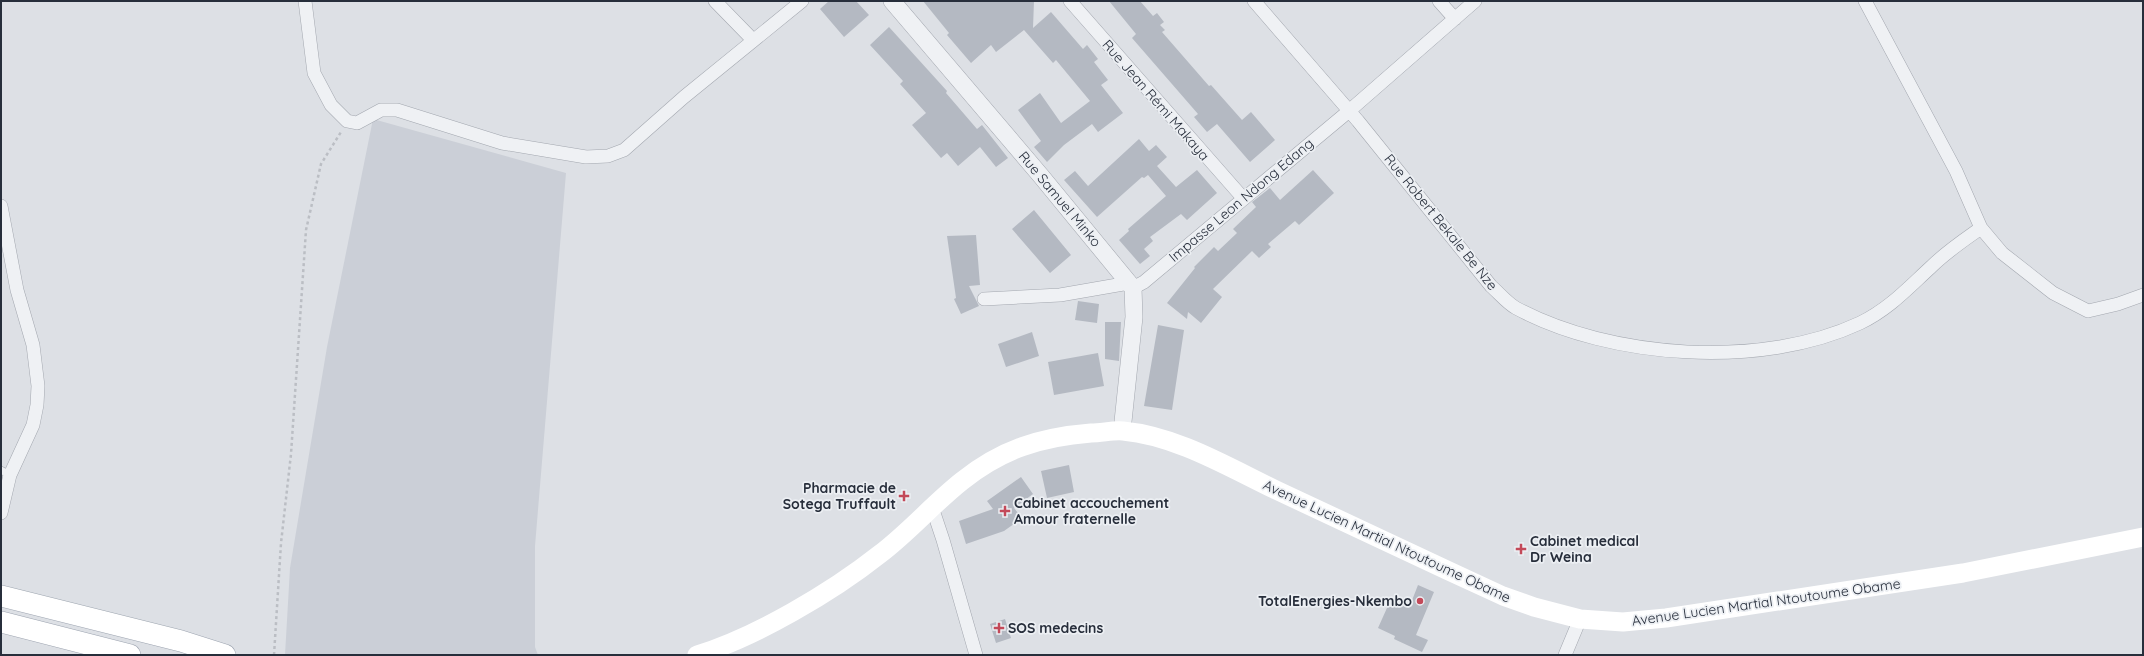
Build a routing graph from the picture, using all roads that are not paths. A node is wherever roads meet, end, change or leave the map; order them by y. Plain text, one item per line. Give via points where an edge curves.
1 (305, 1) edge
2 (715, 1) edge
3 (802, 1) edge
4 (892, 1) edge
5 (1070, 1) edge
6 (1254, 1) edge
7 (1439, 1) edge
8 (1475, 1) edge
9 (1865, 1) edge
10 (1455, 19) junction
11 (753, 40) junction
12 (1349, 111) junction
13 (1243, 198) junction
14 (1, 206) edge
15 (1981, 228) junction
16 (1131, 285) junction
17 (2143, 295) edge
18 (984, 300) dead end
19 (1122, 431) junction
20 (6, 473) edge
21 (932, 507) junction
22 (1, 513) edge
23 (2143, 537) edge
24 (1, 596) edge
25 (1580, 619) junction
26 (1, 622) edge
27 (130, 655) edge
28 (225, 655) edge
29 (698, 655) edge
30 (976, 655) edge
31 (1565, 655) edge

1 - 11 street via 314,73 331,105 347,121 357,123 381,110 397,110 502,143 586,157 608,156 624,150
2 - 11 street
3 - 11 street
4 - 16 street, Rue Samuel Minko
5 - 13 street, Rue Jean Rémi Makaya
6 - 12 street, Rue Robert Bekale Be Nze
7 - 10 street
8 - 10 street, Impasse Leon Ndong Edang
9 - 15 street via 1956,171
10 - 12 street, Impasse Leon Ndong Edang
12 - 13 street, Impasse Leon Ndong Edang
12 - 15 street, Rue Robert Bekale Be Nze via 1468,260 1491,286 1515,307 1544,321 1578,332 1644,347 1727,353 1762,349 1830,334 1860,323 1886,308 1932,266
13 - 16 street, Impasse Leon Ndong Edang via 1144,282
14 - 20 street via 17,290 33,345 38,386 33,425
15 - 17 street via 2002,253 2025,273 2074,305 2088,311
16 - 18 street via 1060,295
16 - 19 street via 1134,317
19 - 21 main road, Avenue Lucien Martial Ntoutoume Obame via 1066,435 1018,447 966,478
19 - 25 main road, Avenue Lucien Martial Ntoutoume Obame via 1180,446 1503,596
20 - 22 street
21 - 29 main road, Avenue Lucien Martial Ntoutoume Obame via 882,553 821,594 740,639
21 - 30 street
23 - 25 main road, Avenue Lucien Martial Ntoutoume Obame via 1963,573 1666,618 1623,622
24 - 28 main road via 181,641
25 - 31 street
26 - 27 main road

